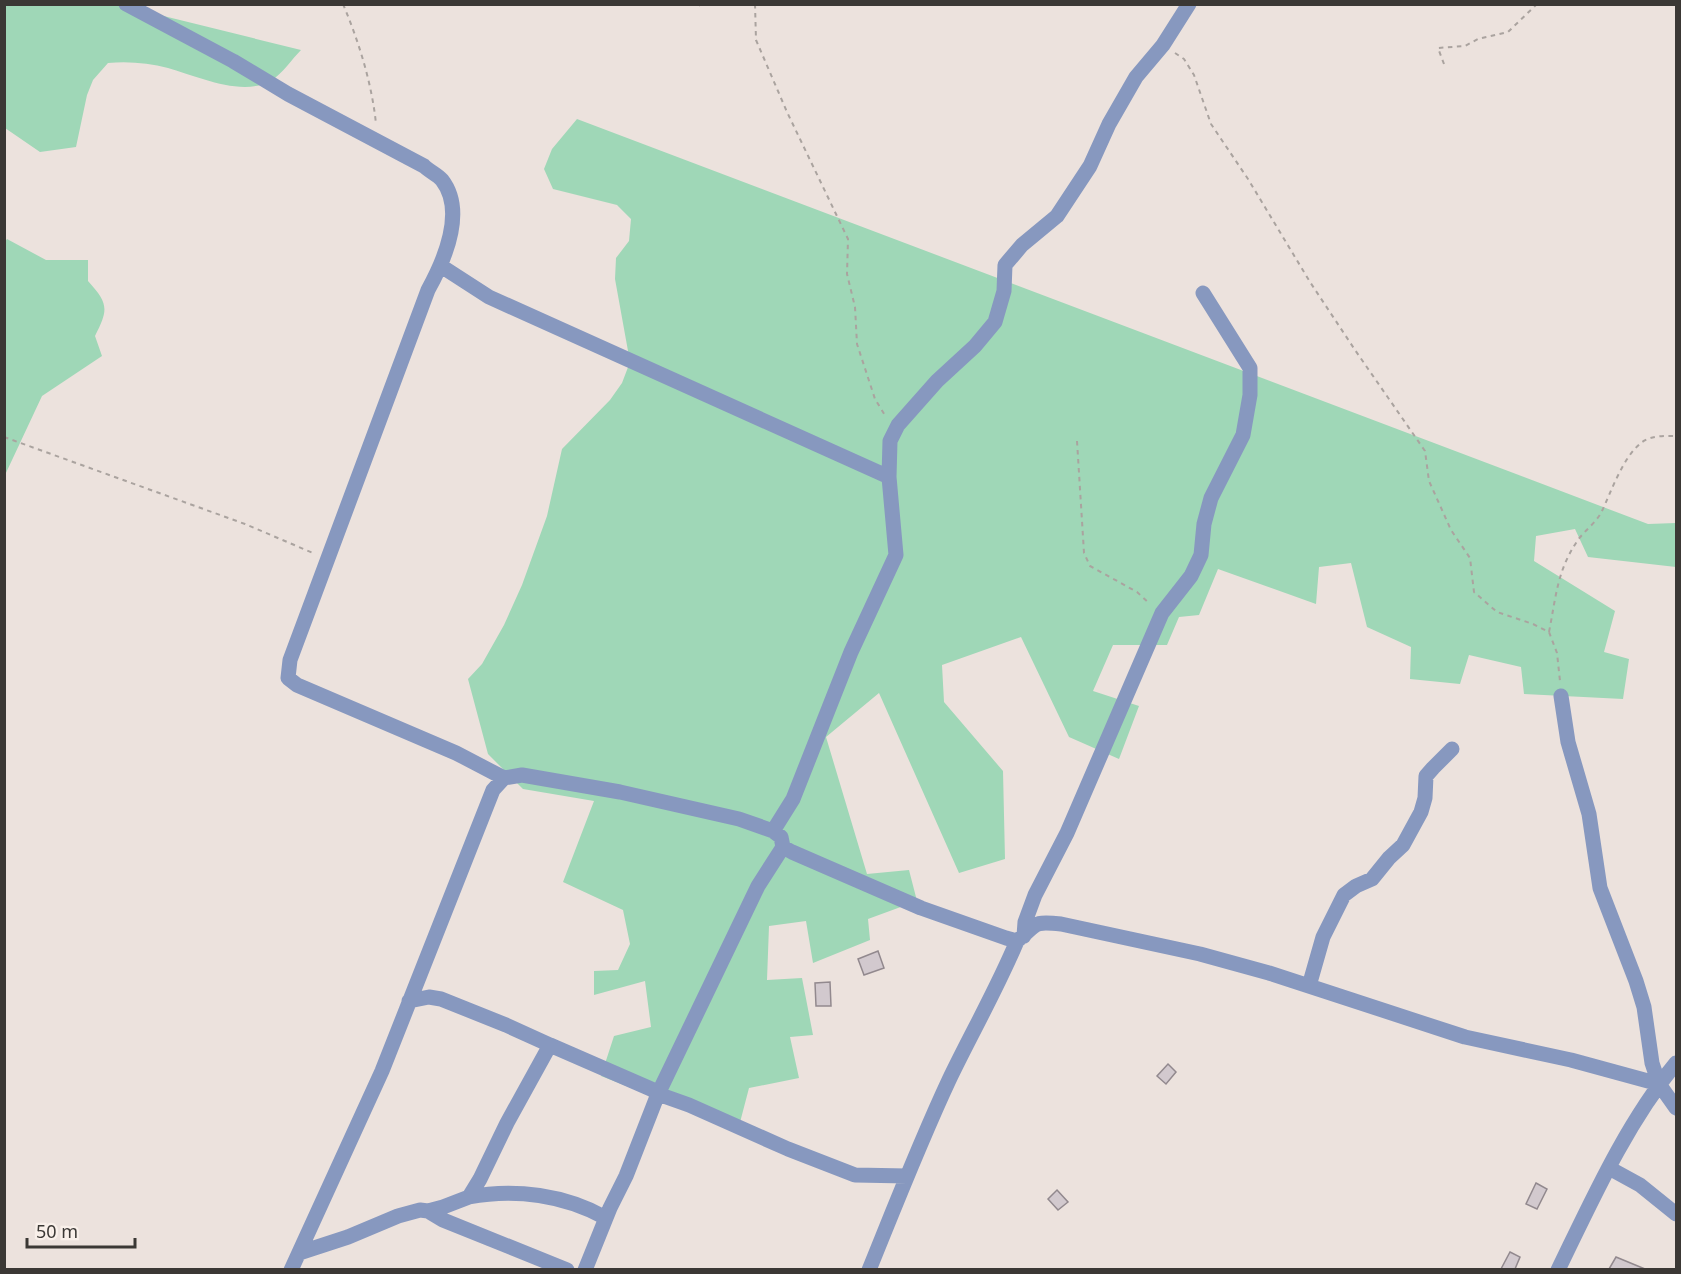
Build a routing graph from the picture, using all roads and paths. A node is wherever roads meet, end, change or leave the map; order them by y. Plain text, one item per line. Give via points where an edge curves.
1 (126, 4) edge
2 (343, 4) edge
3 (755, 4) edge
4 (1189, 4) edge
5 (1537, 4) edge
6 (1163, 45) junction
7 (1444, 64) dead end
8 (378, 142) junction
9 (441, 266) junction
10 (1203, 293) dead end
11 (895, 432) junction
12 (1677, 436) edge
13 (4, 437) edge
14 (1077, 441) dead end
15 (889, 477) junction
16 (327, 559) junction
17 (1162, 613) junction
18 (1549, 632) junction
19 (1561, 696) joint
20 (1452, 749) dead end
21 (504, 778) junction
22 (773, 831) junction
23 (783, 847) junction
24 (1021, 938) junction
25 (1309, 986) junction
26 (409, 1001) junction
27 (550, 1045) junction
28 (1677, 1063) edge
29 (1659, 1084) junction
30 (658, 1094) junction
31 (1677, 1108) edge
32 (1608, 1168) junction
33 (907, 1176) junction
34 (469, 1197) junction
35 (428, 1211) junction
36 (1677, 1214) edge
37 (606, 1218) junction
38 (299, 1253) junction
39 (291, 1269) edge
40 (567, 1269) edge
41 (585, 1269) edge
42 (869, 1269) edge
43 (1558, 1269) edge

1 - 8 street
2 - 8 path via 374,104
3 - 11 path via 756,40 848,239 857,344 875,399
4 - 6 street
5 - 7 path via 1508,32 1465,46 1438,48
6 - 11 street via 1136,77 1090,166 1057,216 1005,265 1004,291 994,322
6 - 18 path via 1184,59 1194,75 1211,124 1310,282 1425,451 1429,481 1451,530 1470,558 1474,592 1497,612
8 - 9 street via 442,180 452,202 450,238
9 - 15 street via 489,297
9 - 16 street via 428,290
10 - 17 street via 1250,368 1250,395 1243,435 1209,507 1201,555 1191,576
11 - 15 street via 890,441
12 - 18 path via 1641,442 1627,461 1601,514 1579,538 1559,576
13 - 16 path via 245,524
14 - 17 path via 1084,553 1090,566 1137,592
15 - 22 street via 896,555 851,652 793,799
16 - 21 street via 290,660 288,678
17 - 24 street via 1077,812 1035,895
18 - 19 path via 1557,653
19 - 29 street via 1568,742 1589,814 1600,888 1644,1007
20 - 25 street via 1426,776 1421,812 1403,844 1372,879 1344,895 1323,938
21 - 22 street via 522,775 620,792 739,819
21 - 26 street via 493,790
22 - 23 street via 781,837
23 - 24 street via 921,908
23 - 30 street via 758,886
24 - 25 street via 1039,922 1061,924 1200,954
24 - 33 street via 948,1082
25 - 29 street via 1465,1036
26 - 27 street via 441,999
26 - 38 street via 376,1086
27 - 30 street
27 - 34 street
28 - 29 street
29 - 31 street
29 - 32 street
30 - 33 street via 855,1175
30 - 37 street
32 - 36 street via 1640,1185
32 - 43 street
33 - 42 street
34 - 35 street
34 - 37 street via 490,1193 557,1198 587,1207
35 - 38 street via 398,1216
35 - 40 street
37 - 41 street
38 - 39 street

